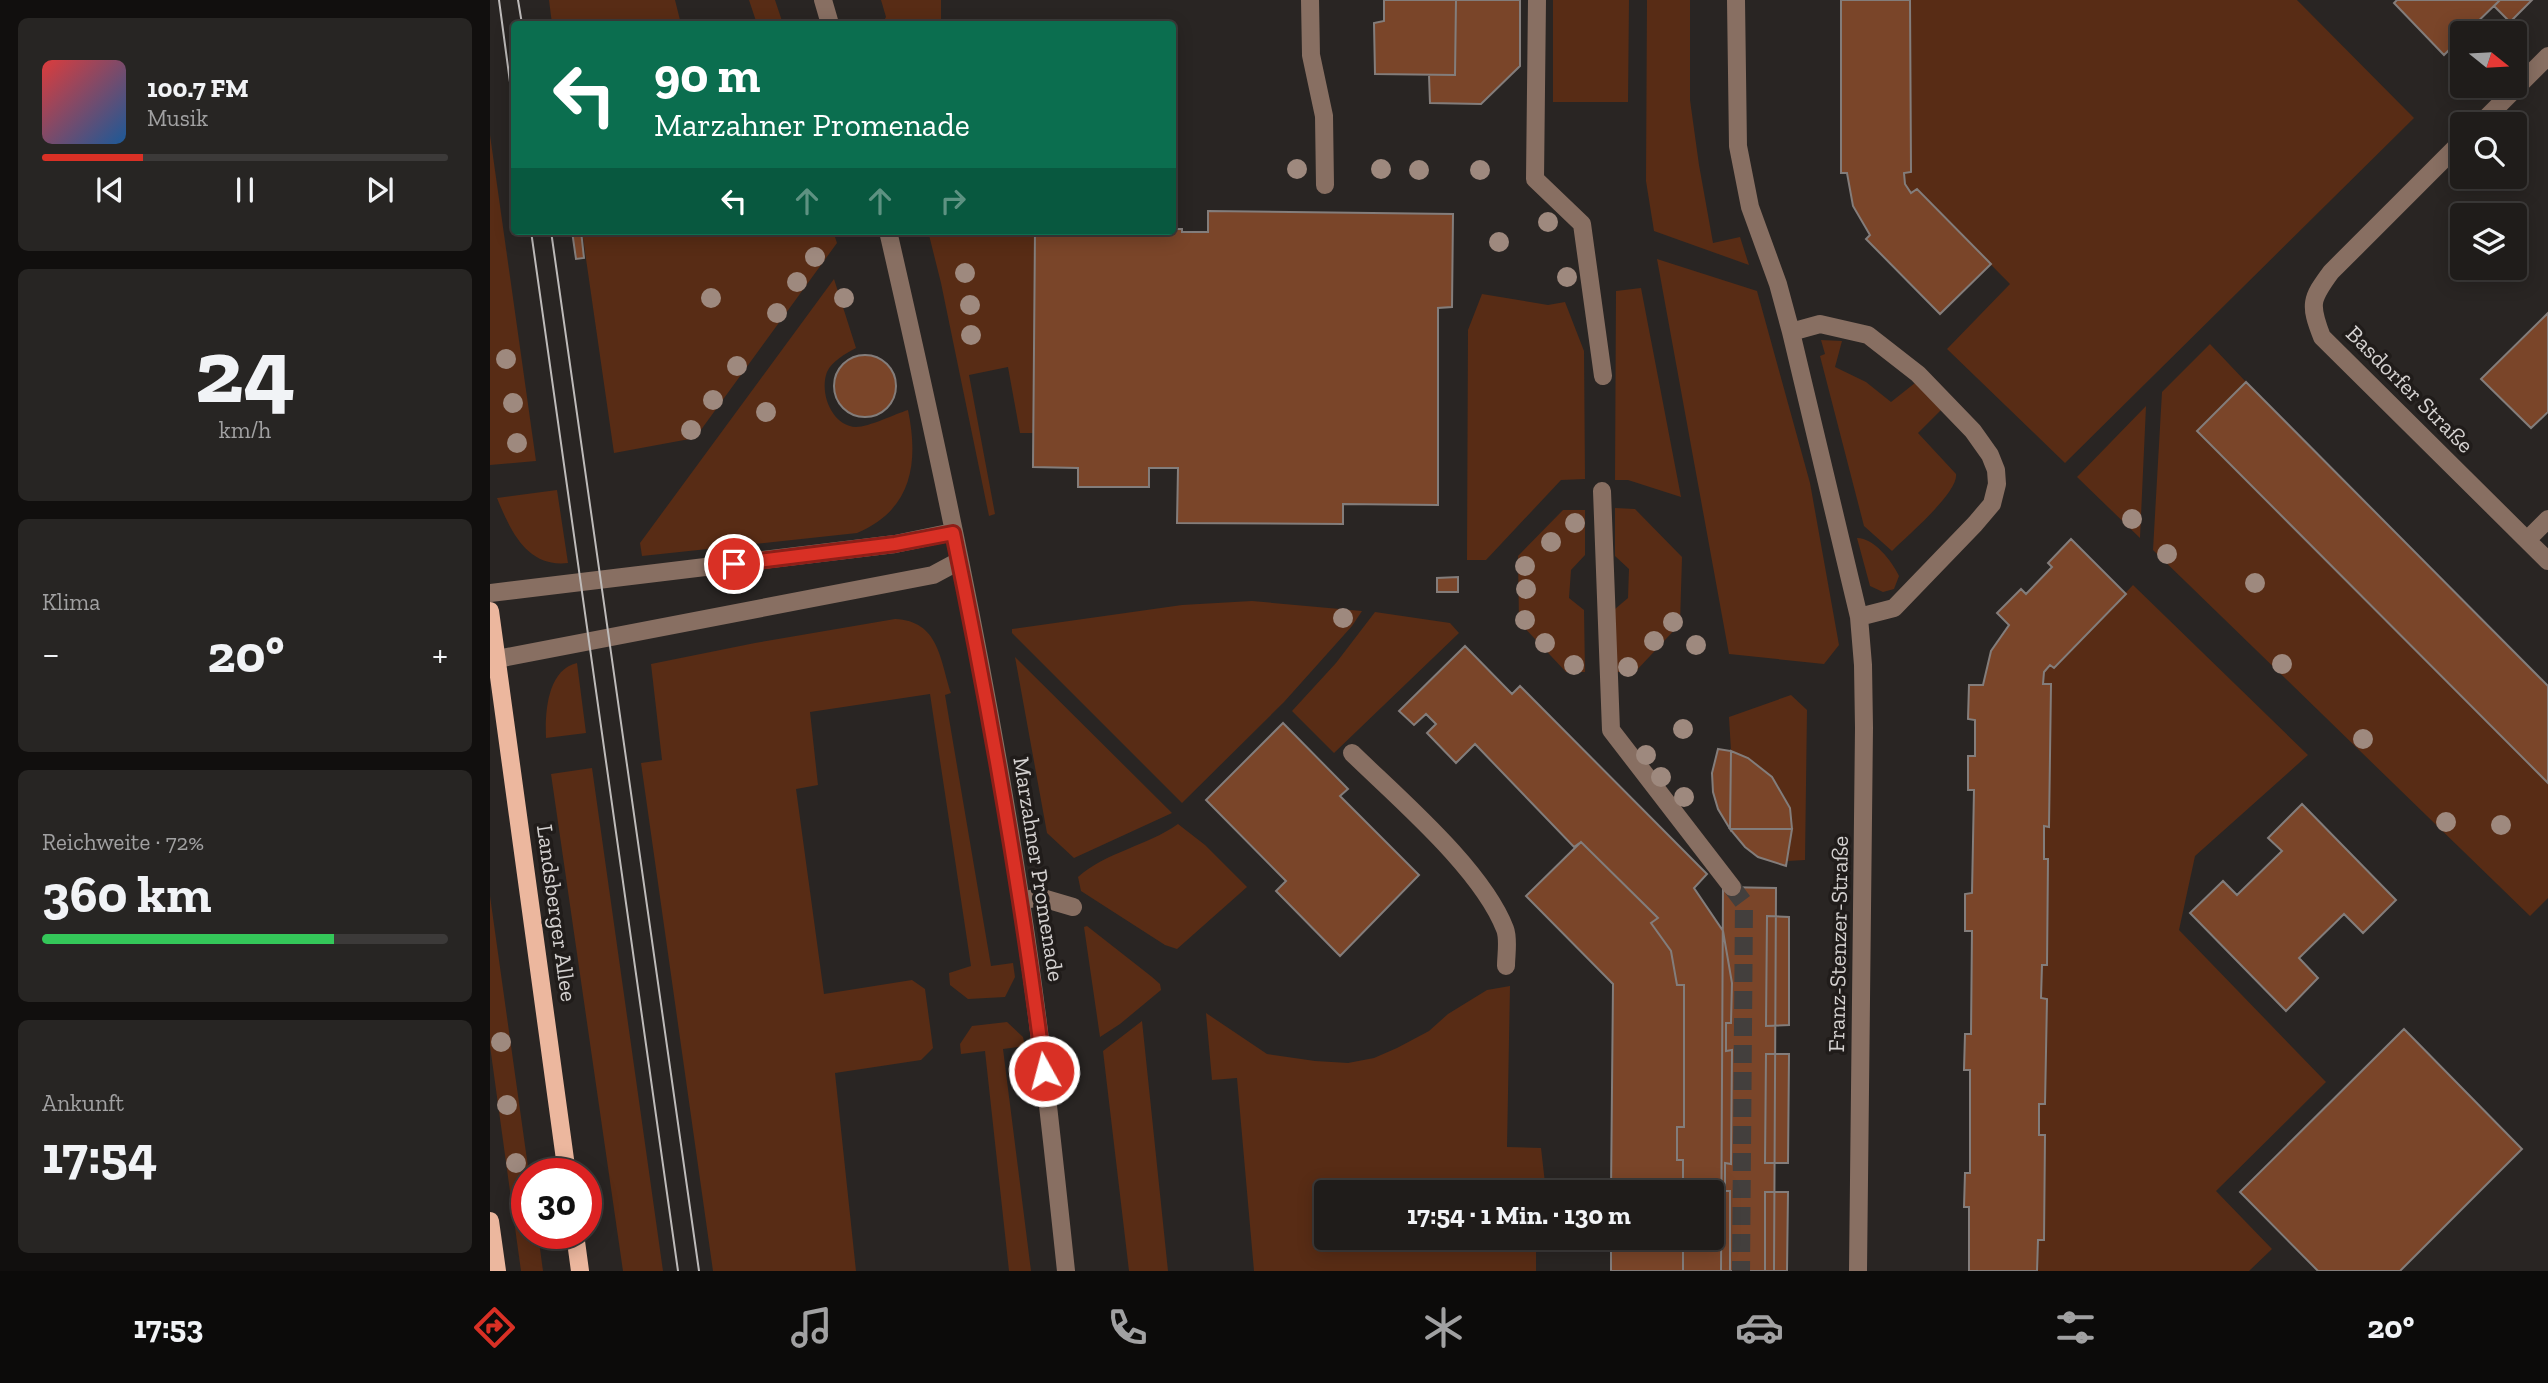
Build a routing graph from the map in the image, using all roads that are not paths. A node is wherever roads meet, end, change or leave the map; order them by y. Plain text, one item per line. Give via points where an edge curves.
1 (823, 0) edge
2 (1310, 0) edge
3 (1537, 0) edge
4 (1736, 0) edge
5 (829, 21) edge
6 (2548, 56) edge
7 (2492, 112) edge
8 (2450, 153) edge
9 (1325, 185) dead end
10 (889, 235) edge
11 (1791, 332) junction
12 (1603, 376) dead end
13 (1602, 491) dead end
14 (2548, 519) edge
15 (953, 533) junction
16 (2528, 540) junction
17 (959, 561) junction
18 (2548, 561) edge
19 (490, 593) edge
20 (490, 611) edge
21 (1859, 617) junction
22 (494, 659) edge
23 (1352, 753) dead end
24 (1732, 887) tunnel mouth
25 (1021, 901) junction
26 (1073, 907) dead end
27 (1506, 966) dead end
28 (565, 1158) edge
29 (490, 1221) edge
30 (577, 1249) edge
31 (497, 1271) edge
32 (580, 1271) edge
33 (1066, 1271) edge
34 (1858, 1271) edge

1 - 5 street
2 - 9 street via 1311,55 1324,116
3 - 12 street via 1535,180 1582,224
4 - 11 street, Franz-Stenzer-Straße via 1738,146 1750,206
6 - 7 street
8 - 16 street, Basdorfer Straße via 2331,272 2314,296 2315,319 2322,337
10 - 15 street, Marzahner Promenade
11 - 21 street, Franz-Stenzer-Straße
11 - 21 street via 1820,324 1868,335 1918,374 1973,431 1996,470 1992,504 1975,524 1895,608
13 - 24 street via 1611,730
14 - 16 street
15 - 17 street, Marzahner Promenade
15 - 19 street via 881,546
16 - 18 street, Basdorfer Straße
17 - 22 street via 933,575
17 - 25 street, Marzahner Promenade
20 - 22 main road, Landsberger Allee
21 - 34 street, Franz-Stenzer-Straße via 1864,728
22 - 28 main road, Landsberger Allee
23 - 27 street via 1455,856 1493,903 1506,932
25 - 26 street via 1039,897
25 - 33 street, Marzahner Promenade
29 - 31 main road
30 - 32 main road

